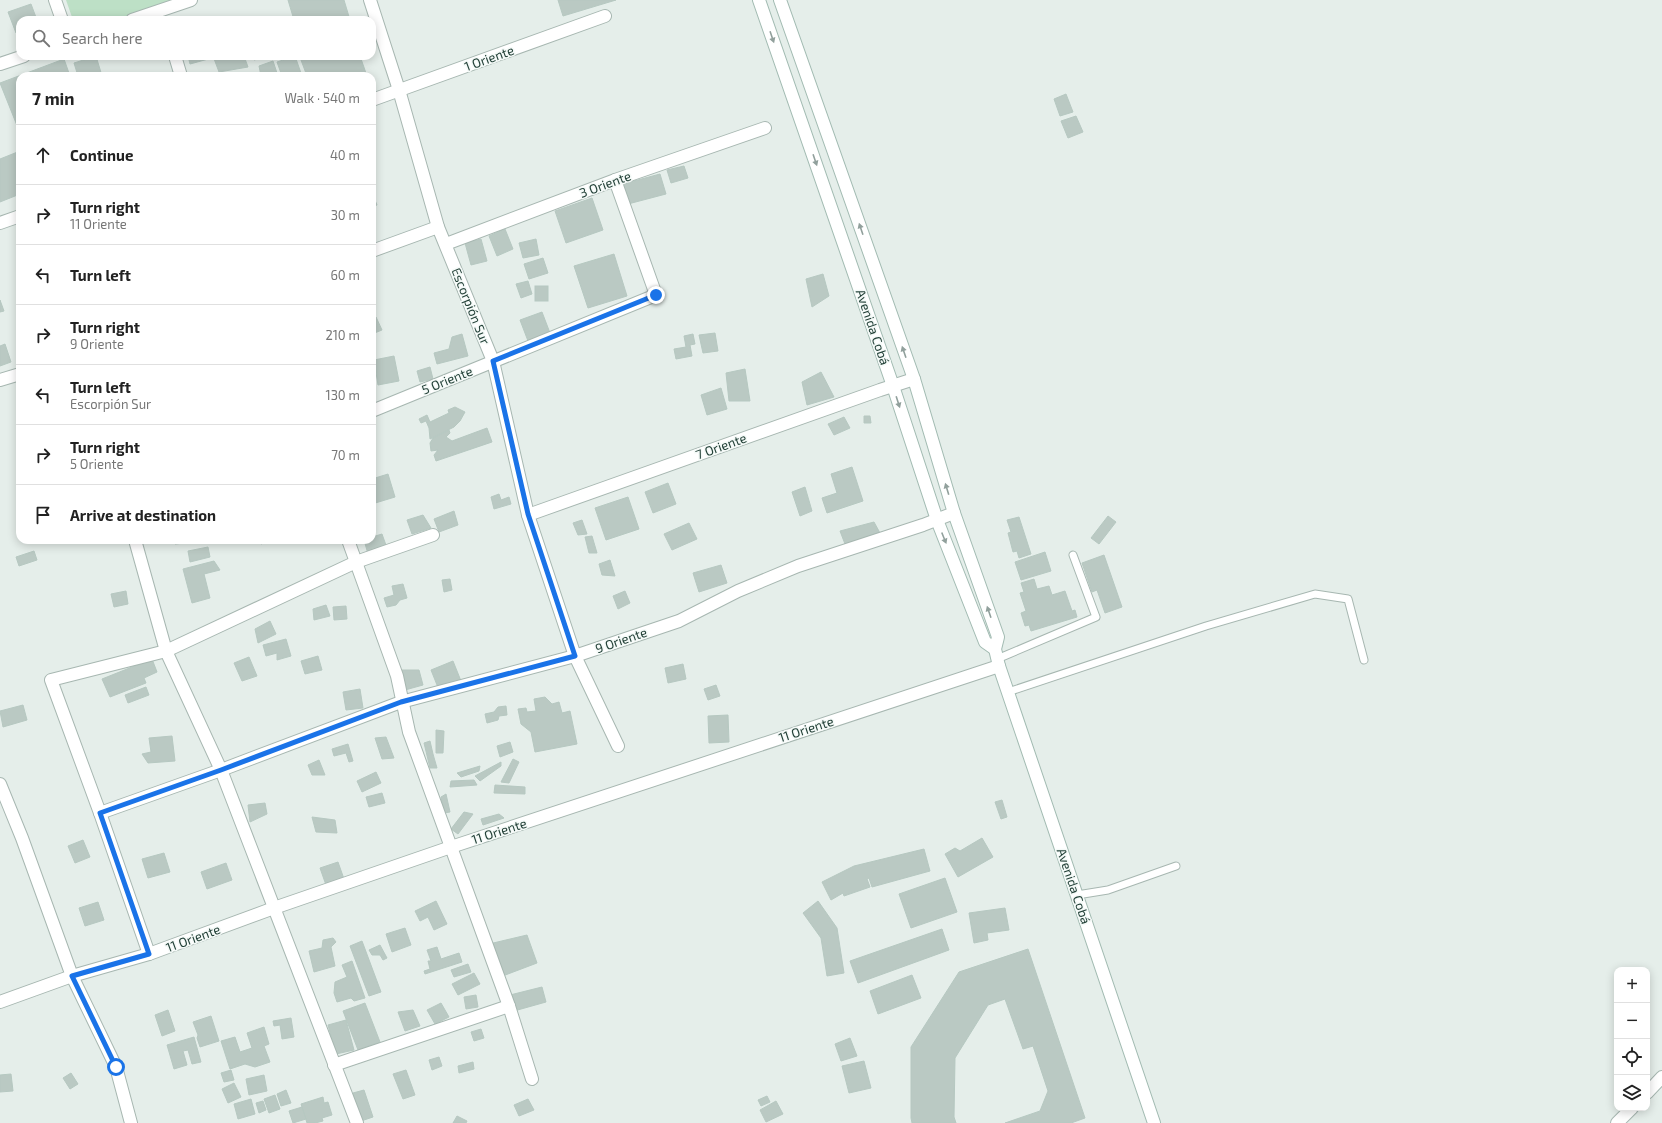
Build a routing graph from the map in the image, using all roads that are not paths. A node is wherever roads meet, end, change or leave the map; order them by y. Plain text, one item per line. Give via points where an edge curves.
1 (55, 0) edge
2 (191, 0) edge
3 (370, 0) edge
4 (759, 0) edge
5 (780, 0) edge
6 (163, 15) edge
7 (61, 16) edge
8 (375, 16) edge
9 (605, 16) dead end
10 (376, 19) edge
11 (16, 59) edge
12 (176, 60) edge
13 (0, 64) edge
14 (179, 72) edge
15 (399, 90) junction
16 (376, 99) edge
17 (765, 128) dead end
18 (615, 180) junction
19 (16, 217) edge
20 (0, 223) edge
21 (438, 228) junction
22 (446, 244) junction
23 (376, 250) edge
24 (493, 361) junction
25 (16, 375) edge
26 (914, 379) junction
27 (0, 380) edge
28 (893, 386) junction
29 (376, 409) edge
30 (954, 513) junction
31 (528, 514) junction
32 (937, 520) junction
33 (433, 535) dead end
34 (136, 544) edge
35 (349, 544) edge
36 (1073, 555) dead end
37 (356, 562) junction
38 (166, 651) junction
39 (575, 656) junction
40 (997, 658) junction
41 (1364, 660) dead end
42 (1008, 692) junction
43 (401, 702) junction
44 (618, 746) dead end
45 (221, 770) junction
46 (0, 784) edge
47 (100, 813) junction
48 (451, 847) junction
49 (1176, 866) dead end
50 (1077, 895) junction
51 (274, 908) junction
52 (149, 954) junction
53 (72, 976) junction
54 (0, 1002) edge
55 (509, 1006) junction
56 (334, 1065) junction
57 (1662, 1078) edge
58 (532, 1079) dead end
59 (1650, 1090) edge
60 (1629, 1111) edge
61 (131, 1123) edge
62 (357, 1123) edge
63 (1154, 1123) edge
64 (1617, 1123) edge

1 - 7 street
2 - 6 street
3 - 8 street, Escorpión Sur
4 -> 28 street, Avenida Cobá
26 -> 5 street, Avenida Cobá
9 - 15 street, 1 Oriente
10 - 15 street, Escorpión Sur
11 - 13 street
12 - 14 street
15 - 16 street, 1 Oriente
15 - 21 street, Escorpión Sur
17 - 18 street, 3 Oriente
18 - 22 street, 3 Oriente
18 - 24 street, 5 Oriente via 656,295
19 - 20 street
21 - 22 street, Escorpión Sur
21 - 23 street
22 - 24 street, Escorpión Sur
24 - 29 street, 5 Oriente
24 - 31 street, Escorpión Sur
25 - 27 street
26 - 28 street, 7 Oriente
30 -> 26 street, Avenida Cobá
28 - 31 street, 7 Oriente
28 -> 32 street, Avenida Cobá
30 - 32 street, 9 Oriente
40 -> 30 street, Avenida Cobá via 998,637
31 - 39 street, Escorpión Sur
32 - 39 street, 9 Oriente via 798,566 738,591 679,621
32 -> 40 street, Avenida Cobá via 986,642
33 - 37 street
34 - 38 street
35 - 37 street
36 - 40 lane via 1096,617
37 - 38 street
37 - 43 street via 397,676
38 - 45 street
38 - 47 street via 51,680
39 - 43 street, 9 Oriente
39 - 44 street, Escorpión Sur
40 - 42 street, Avenida Cobá
40 - 48 street, 11 Oriente
41 - 42 lane via 1348,599 1315,594 1206,626
42 - 50 street, Avenida Cobá
43 - 45 street, 9 Oriente
43 - 48 street via 409,732
45 - 47 street, 9 Oriente
45 - 51 street
46 - 53 street
47 - 52 street
48 - 51 street, 11 Oriente
48 - 55 street
49 - 50 lane via 1108,890
50 - 63 street, Avenida Cobá
51 - 52 street, 11 Oriente
51 - 56 street
52 - 53 street, 11 Oriente
53 - 54 street, 11 Oriente
53 - 61 street via 116,1067
55 - 56 street
55 - 58 street
56 - 62 street
57 - 59 street
60 - 64 street

